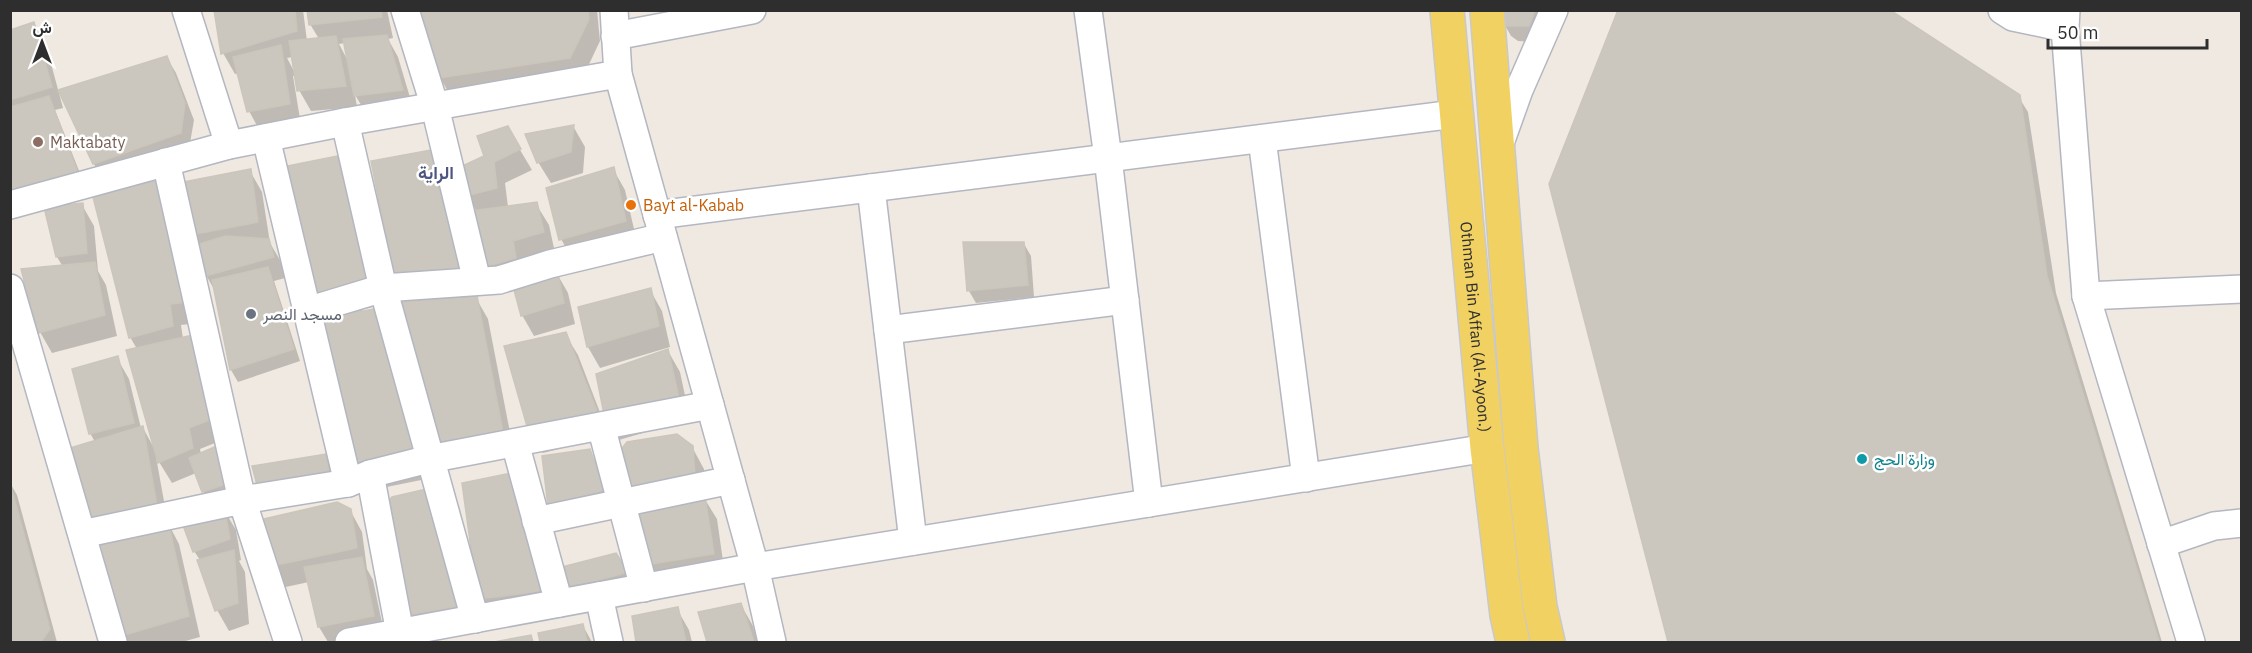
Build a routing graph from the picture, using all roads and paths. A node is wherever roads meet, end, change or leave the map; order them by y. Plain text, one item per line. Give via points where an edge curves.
1 (186, 10) edge
2 (405, 10) edge
3 (752, 10) edge
4 (1088, 10) edge
5 (1447, 10) edge
6 (1487, 10) edge
7 (1554, 10) edge
8 (2002, 10) edge
9 (2066, 19) edge
10 (615, 23) edge
11 (618, 74) junction
12 (435, 107) junction
13 (1455, 114) junction
14 (345, 122) junction
15 (266, 138) junction
16 (1262, 139) junction
17 (229, 145) junction
18 (1498, 150) junction
19 (1108, 158) junction
20 (166, 162) junction
21 (871, 188) junction
22 (10, 205) edge
23 (660, 226) junction
24 (477, 281) junction
25 (10, 288) edge
26 (383, 288) junction
27 (2241, 289) edge
28 (2086, 296) junction
29 (1125, 300) junction
30 (307, 311) junction
31 (888, 330) junction
32 (710, 405) junction
33 (601, 426) junction
34 (515, 443) junction
35 (1487, 448) junction
36 (429, 459) junction
37 (1306, 478) junction
38 (359, 479) junction
39 (731, 480) junction
40 (242, 500) junction
41 (621, 503) junction
42 (1149, 503) junction
43 (536, 521) junction
44 (2241, 523) edge
45 (82, 534) junction
46 (914, 541) junction
47 (2161, 544) junction
48 (754, 567) junction
49 (644, 588) junction
50 (599, 596) junction
51 (559, 603) junction
52 (463, 628) edge
53 (400, 633) junction
54 (113, 642) edge
55 (288, 642) edge
56 (349, 642) edge
57 (609, 642) edge
58 (772, 642) edge
59 (1513, 642) edge
60 (1548, 642) edge
61 (2197, 642) edge

1 - 17 street
2 - 12 street
3 - 10 street
4 - 19 street
5 - 13 main road, Othman Bin Affan (Al-Ayoon.)
6 - 18 main road
7 - 18 street
8 - 9 street via 2013,17
9 - 28 street
10 - 11 street
11 - 12 street
11 - 23 street
12 - 14 street
12 - 24 street
13 - 16 street
13 - 35 main road, Othman Bin Affan (Al-Ayoon.)
14 - 15 street
14 - 26 street
15 - 17 street
15 - 30 street
16 - 19 street
16 - 37 street
17 - 20 street
18 - 60 main road via 1521,448 1540,607
19 - 21 street
19 - 29 street
20 - 22 street
20 - 40 street
21 - 23 street
21 - 31 street
23 - 24 street via 499,280
23 - 32 street
24 - 26 street
25 - 45 street
26 - 30 street
26 - 36 street
27 - 28 street
28 - 47 street
29 - 31 street
29 - 42 street
30 - 38 street
31 - 46 street
32 - 33 street
32 - 39 street
33 - 34 street
33 - 41 street
34 - 36 street
34 - 43 street
35 - 37 street
35 - 59 main road, Othman Bin Affan (Al-Ayoon.)
36 - 38 street
36 - 52 street
37 - 42 street
38 - 40 street
38 - 53 street
39 - 41 street
39 - 48 street
40 - 45 street
40 - 55 street
41 - 43 street
41 - 49 street
42 - 46 street
43 - 51 street
44 - 47 street via 2214,526
45 - 54 street
46 - 48 street
47 - 61 street
48 - 49 street
48 - 58 street
49 - 50 street
50 - 51 street
50 - 57 street
51 - 52 street
52 - 53 street
53 - 56 street

